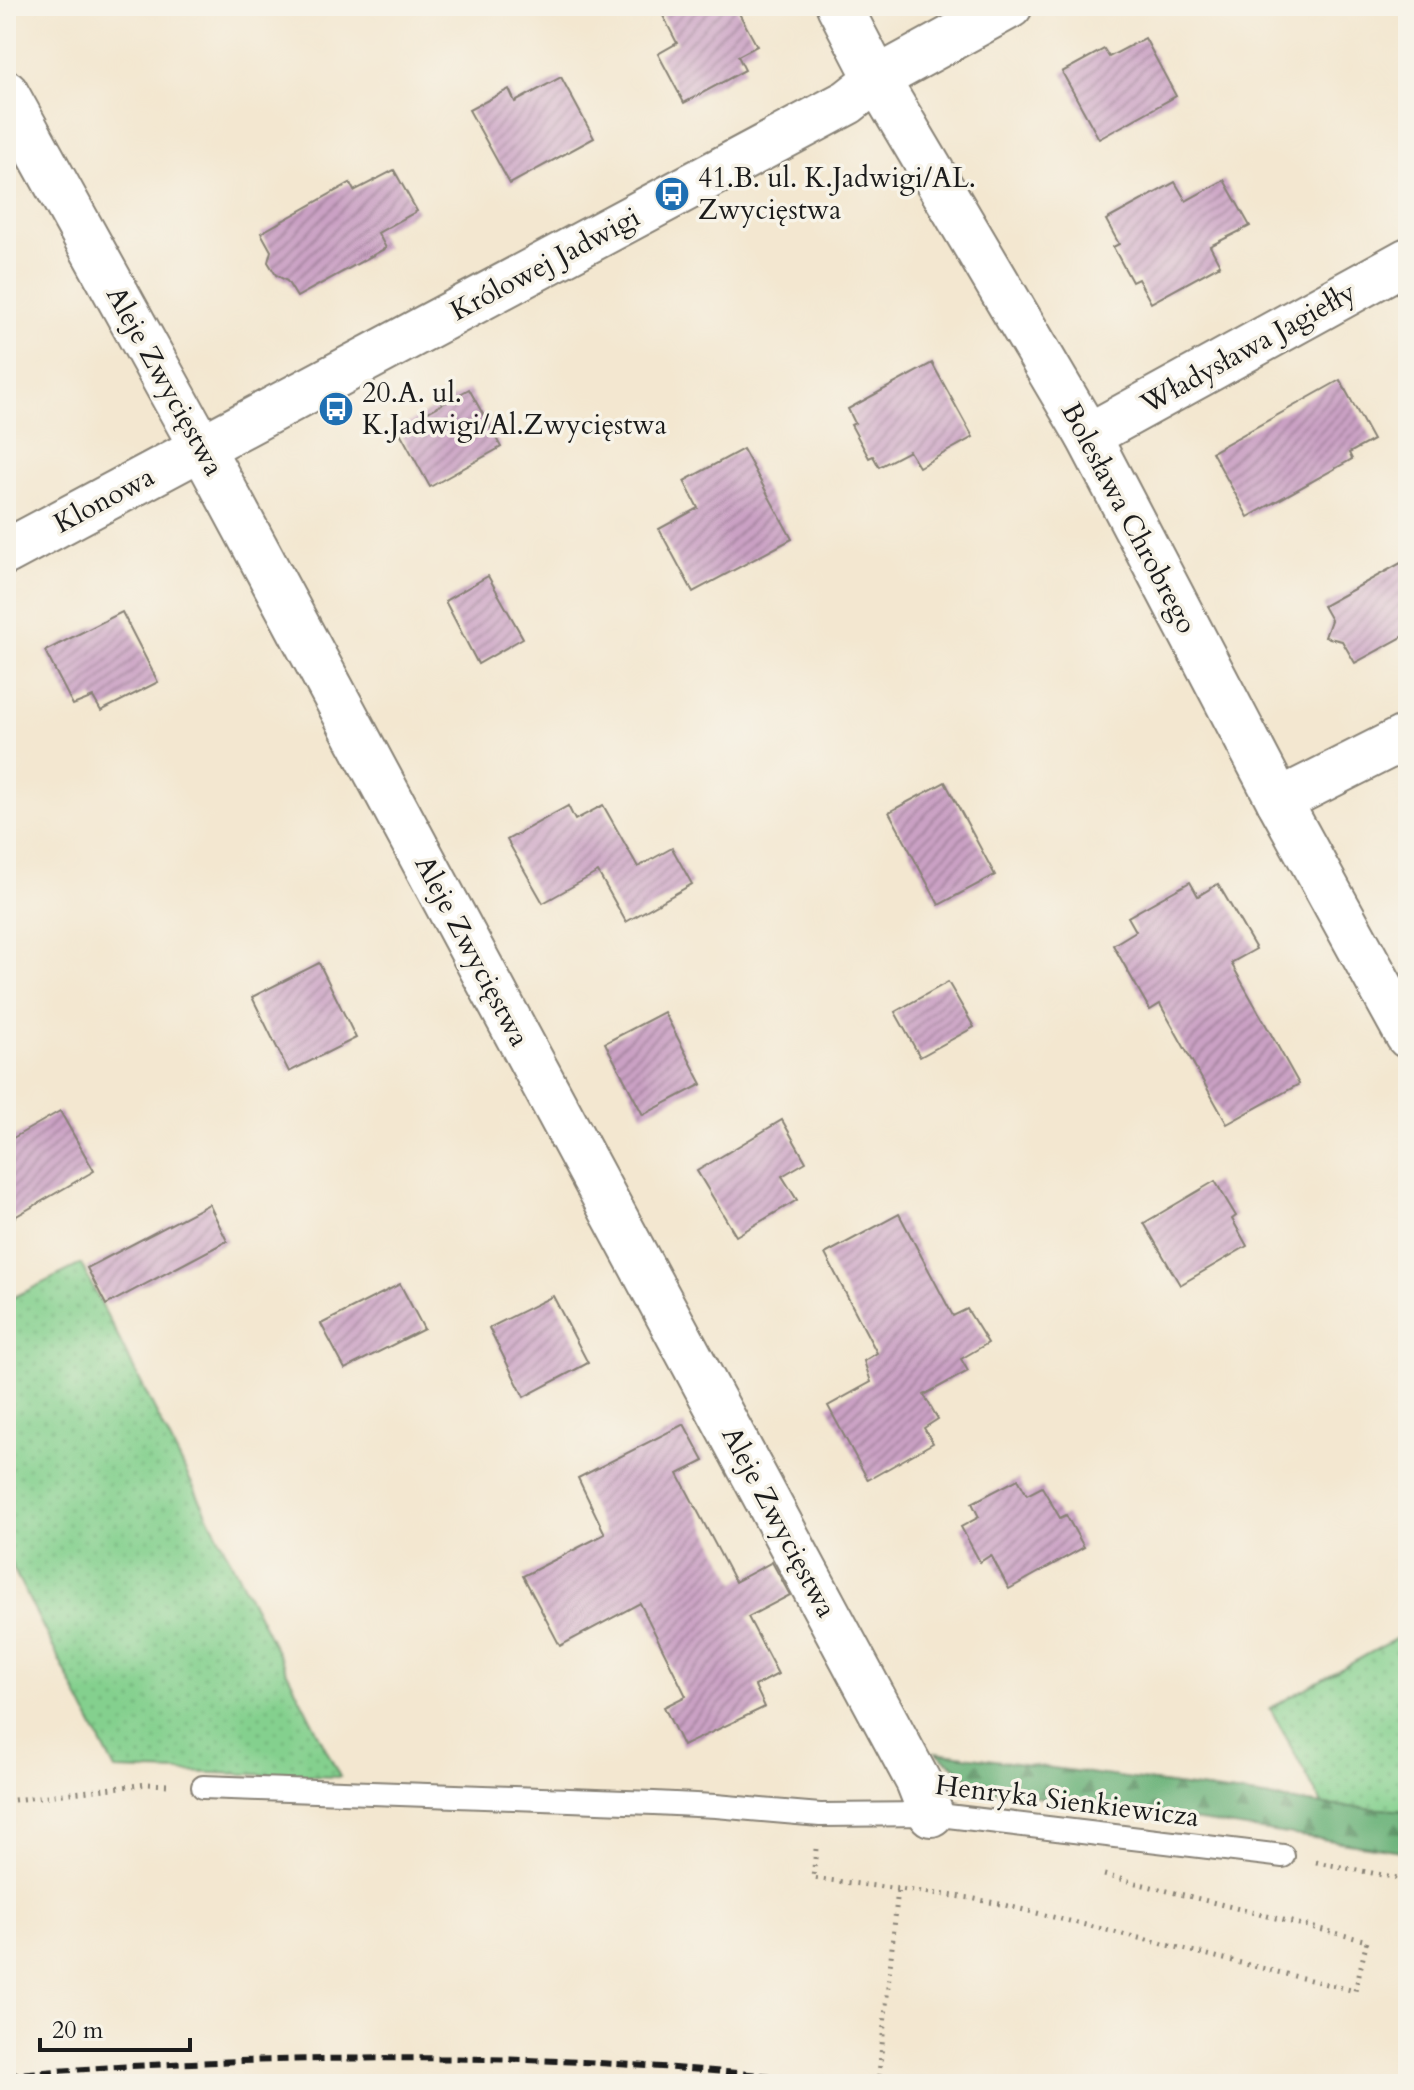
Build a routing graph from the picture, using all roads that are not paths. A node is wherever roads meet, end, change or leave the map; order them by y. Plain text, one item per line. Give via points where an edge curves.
1 (839, 6) edge
2 (1010, 6) edge
3 (877, 79) junction
4 (6, 93) edge
5 (1408, 260) edge
6 (1088, 436) junction
7 (202, 448) junction
8 (6, 552) edge
9 (1408, 736) edge
10 (1279, 801) junction
11 (1408, 1036) edge
12 (203, 1787) road end
13 (931, 1814) junction
14 (1283, 1856) road end

1 - 3 street, Bolesława Chrobrego
2 - 3 street, Królowej Jadwigi
3 - 6 street, Bolesława Chrobrego
3 - 7 street, Królowej Jadwigi via 848,102
4 - 7 street, Aleje Zwycięstwa
5 - 6 street, Władysława Jagiełły
6 - 10 street, Bolesława Chrobrego
7 - 8 street, Klonowa
7 - 13 street, Aleje Zwycięstwa via 911,1767
9 - 10 street
10 - 11 street, Bolesława Chrobrego
12 - 13 lane, Henryka Sienkiewicza via 716,1806 820,1815
13 - 14 lane, Henryka Sienkiewicza

